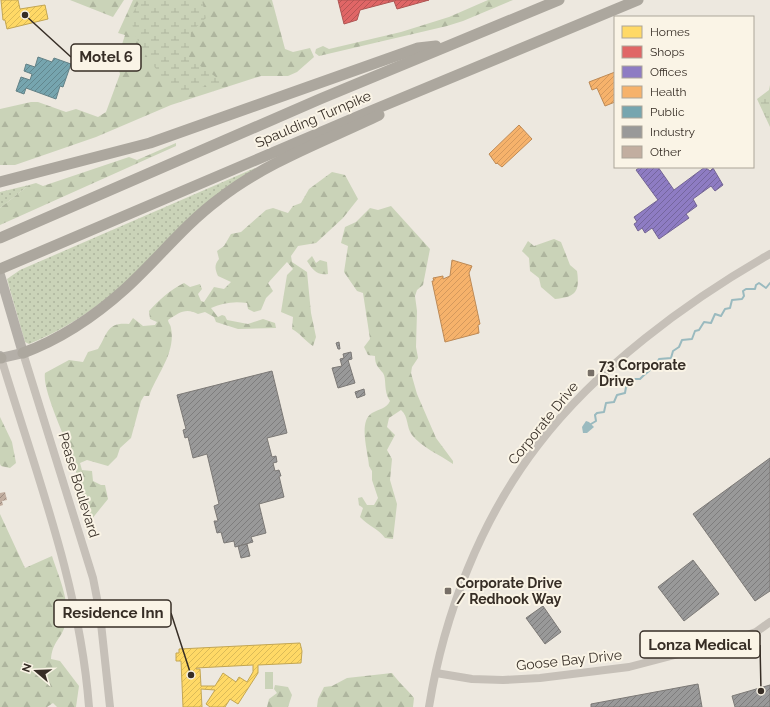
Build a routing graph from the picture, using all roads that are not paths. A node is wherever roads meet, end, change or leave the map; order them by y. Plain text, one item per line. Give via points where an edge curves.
1 (559, 0) edge
2 (638, 0) edge
3 (450, 44) junction
4 (498, 58) junction
5 (0, 182) edge
6 (0, 238) edge
7 (770, 254) edge
8 (2, 271) edge
9 (23, 353) junction
10 (0, 358) edge
11 (770, 622) edge
12 (436, 673) junction
13 (89, 707) edge
14 (110, 707) edge
15 (429, 707) edge

1 - 3 highway, Spaulding Turnpike
2 - 4 highway, Spaulding Turnpike
3 - 5 highway via 418,48 150,143
3 - 6 highway, Spaulding Turnpike
4 - 8 highway, Spaulding Turnpike
4 - 9 highway via 248,178 217,200 103,307 65,333
7 - 12 street, Corporate Drive via 724,282 617,362 584,392 538,444 514,479 482,540 450,621
8 - 9 main road, Pease Boulevard
9 - 10 main road
9 - 14 street, Pease Boulevard via 93,578 100,614
10 - 13 street via 74,603
11 - 12 street, Goose Bay Drive via 756,632 732,640 629,667 509,680 472,679
12 - 15 street, Corporate Drive

